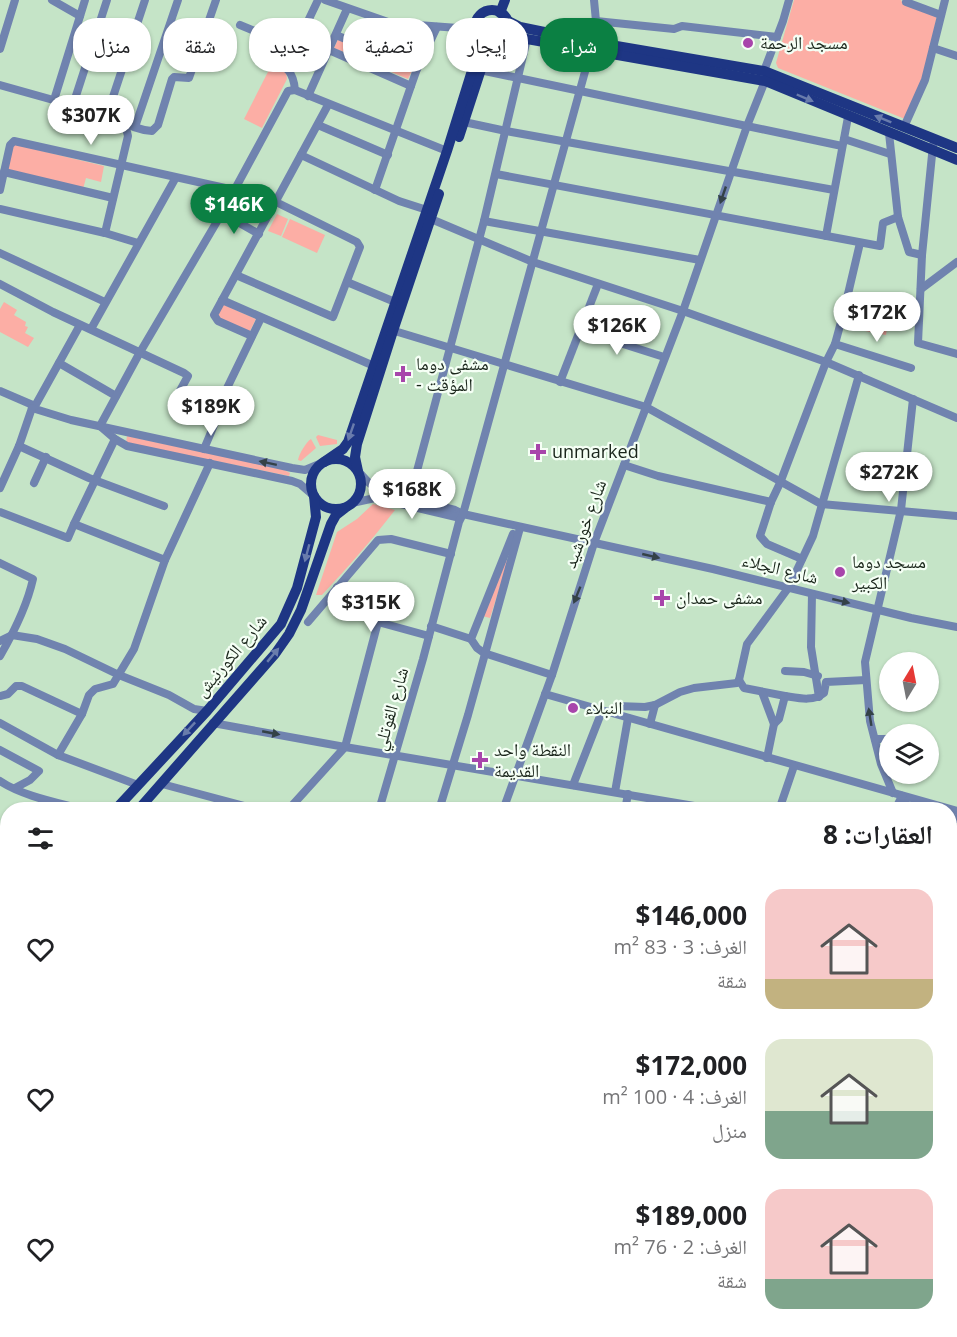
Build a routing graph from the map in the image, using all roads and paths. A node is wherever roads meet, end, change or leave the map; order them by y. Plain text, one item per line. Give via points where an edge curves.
1 (15, 0) edge
2 (52, 0) edge
3 (86, 0) edge
4 (107, 0) edge
5 (145, 0) edge
6 (178, 0) edge
7 (216, 0) edge
8 (318, 0) edge
9 (325, 0) edge
10 (505, 0) edge
11 (594, 0) edge
12 (788, 0) edge
13 (945, 0) edge
14 (906, 2) dead end
15 (347, 9) junction
16 (497, 11) edge
17 (941, 15) junction
18 (80, 16) junction
19 (309, 18) edge
20 (372, 18) edge
21 (479, 18) edge
22 (596, 18) edge
23 (618, 23) edge
24 (240, 25) dead end
25 (434, 27) edge
26 (437, 27) junction
27 (446, 28) edge
28 (249, 29) edge
29 (540, 32) edge
30 (434, 33) edge
31 (336, 35) junction
32 (343, 38) edge
33 (777, 38) junction
34 (331, 46) edge
35 (933, 48) junction
36 (0, 49) edge
37 (331, 51) edge
38 (618, 51) edge
39 (957, 56) edge
40 (291, 72) edge
41 (319, 72) edge
42 (416, 72) edge
43 (472, 72) edge
44 (479, 72) edge
45 (490, 72) edge
46 (519, 72) edge
47 (585, 72) edge
48 (764, 76) junction
49 (518, 78) junction
50 (0, 85) edge
51 (411, 86) junction
52 (295, 90) junction
53 (579, 92) junction
54 (308, 96) junction
55 (54, 100) junction
56 (74, 105) junction
57 (328, 105) junction
58 (107, 115) junction
59 (848, 117) junction
60 (464, 122) junction
61 (125, 124) junction
62 (318, 125) junction
63 (747, 126) junction
64 (135, 127) junction
65 (904, 128) junction
66 (506, 131) junction
67 (396, 132) junction
68 (889, 133) junction
69 (567, 142) junction
70 (843, 142) junction
71 (933, 145) junction
72 (957, 148) edge
73 (447, 151) junction
74 (890, 154) junction
75 (301, 155) junction
76 (388, 155) junction
77 (957, 160) edge
78 (121, 166) junction
79 (4, 172) junction
80 (731, 172) junction
81 (496, 174) junction
82 (175, 178) junction
83 (554, 186) junction
84 (0, 190) edge
85 (234, 190) junction
86 (375, 190) junction
87 (834, 190) junction
88 (113, 198) junction
89 (276, 202) junction
90 (0, 209) edge
91 (430, 211) junction
92 (222, 213) junction
93 (716, 216) junction
94 (898, 217) junction
95 (484, 221) junction
96 (105, 233) junction
97 (541, 233) junction
98 (259, 234) junction
99 (826, 236) junction
100 (478, 240) junction
101 (138, 243) junction
102 (860, 243) junction
103 (0, 253) edge
104 (922, 255) junction
105 (700, 260) junction
106 (533, 262) junction
107 (957, 262) edge
108 (236, 275) junction
109 (347, 282) junction
110 (0, 284) edge
111 (598, 284) junction
112 (921, 290) junction
113 (222, 300) junction
114 (105, 302) junction
115 (395, 302) junction
116 (682, 311) junction
117 (261, 318) junction
118 (80, 325) junction
119 (91, 329) junction
120 (390, 330) junction
121 (579, 330) junction
122 (252, 336) junction
123 (835, 344) junction
124 (450, 348) junction
125 (139, 354) junction
126 (957, 354) edge
127 (663, 357) junction
128 (826, 362) junction
129 (58, 363) junction
130 (503, 364) junction
131 (374, 366) junction
132 (910, 368) dead end
133 (859, 375) junction
134 (560, 382) junction
135 (0, 391) edge
136 (116, 396) junction
137 (369, 396) junction
138 (914, 399) junction
139 (34, 407) junction
140 (646, 407) junction
141 (213, 417) junction
142 (957, 418) edge
143 (100, 426) junction
144 (115, 440) junction
145 (19, 446) junction
146 (204, 449) junction
147 (46, 457) junction
148 (324, 462) junction
149 (210, 464) junction
150 (624, 465) junction
151 (358, 471) junction
152 (3, 476) edge
153 (95, 478) junction
154 (34, 483) dead end
155 (780, 483) junction
156 (0, 488) edge
157 (314, 496) junction
158 (410, 497) junction
159 (771, 502) junction
160 (821, 504) junction
161 (164, 506) dead end
162 (349, 506) junction
163 (901, 510) junction
164 (0, 512) edge
165 (463, 514) junction
166 (957, 516) edge
167 (74, 524) junction
168 (518, 527) junction
169 (594, 543) junction
170 (451, 554) junction
171 (802, 559) junction
172 (165, 560) junction
173 (0, 563) edge
174 (337, 587) junction
175 (789, 587) junction
176 (812, 594) junction
177 (879, 609) junction
178 (308, 622) dead end
179 (378, 622) junction
180 (431, 626) junction
181 (957, 627) edge
182 (12, 635) junction
183 (429, 636) junction
184 (471, 639) junction
185 (0, 641) edge
186 (484, 653) junction
187 (0, 656) edge
188 (784, 672) dead end
189 (816, 674) junction
190 (118, 675) junction
191 (552, 675) junction
192 (739, 680) junction
193 (866, 680) junction
194 (826, 682) junction
195 (762, 692) junction
196 (545, 694) junction
197 (0, 696) edge
198 (785, 696) junction
199 (819, 697) junction
200 (655, 705) junction
201 (207, 711) junction
202 (605, 712) junction
203 (82, 714) junction
204 (628, 718) junction
205 (0, 723) edge
206 (213, 723) junction
207 (650, 724) junction
208 (774, 724) junction
209 (875, 739) junction
210 (879, 739) edge
211 (345, 747) junction
212 (0, 750) edge
213 (58, 755) junction
214 (395, 755) junction
215 (162, 758) junction
216 (767, 758) junction
217 (453, 765) junction
218 (794, 766) junction
219 (175, 769) junction
220 (516, 775) junction
221 (0, 781) edge
222 (162, 784) junction
223 (138, 785) junction
224 (573, 785) junction
225 (15, 788) junction
226 (615, 792) junction
227 (628, 794) junction
228 (897, 795) junction
229 (60, 802) edge
230 (122, 802) edge
231 (145, 802) edge
232 (229, 802) edge
233 (295, 802) edge
234 (381, 802) edge
235 (441, 802) edge
236 (506, 802) edge
237 (626, 802) edge
238 (673, 802) edge
239 (782, 802) edge
240 (896, 802) edge
241 (900, 802) edge
242 (904, 802) edge
243 (923, 802) edge

1 - 36 street
2 - 18 street
3 - 18 street
4 - 56 street
5 - 58 street
6 - 64 street
7 - 64 street via 189,78 172,79 156,129
8 - 19 street
9 - 15 street
10 - 16 main road
11 - 22 street, شارع القوتلي
12 - 33 street, شارع خورشيد
13 - 17 street
14 - 17 street
15 - 20 street
15 - 31 street
16 - 21 main road
16 - 29 main road via 520,27
17 - 35 street
18 - 55 street
23 - 33 street via 674,29 682,26
24 - 28 street
25 - 26 street
26 - 27 street
26 - 30 street
31 - 32 street
31 - 34 street
33 - 48 street, شارع خورشيد
35 - 39 street
35 - 65 street via 925,80
37 - 51 street
38 - 48 main road
40 - 52 street
41 - 54 street
42 - 51 street
43 - 73 main road
44 - 60 main road
45 - 49 street
46 - 49 street
47 - 53 street, شارع القوتلي
48 -> 59 main road
48 - 63 street, شارع خورشيد
65 -> 48 main road
49 - 53 street
49 - 66 street
50 - 55 street
51 - 67 street
52 - 54 street
52 - 85 street via 288,91
53 - 63 street
53 - 69 street, شارع القوتلي
54 - 57 street
55 - 56 street
56 - 58 street
57 - 62 street
57 - 67 street
58 - 61 street
59 - 68 main road
59 - 70 street
60 - 66 street
60 - 91 main road
61 - 64 street
61 - 78 street via 128,136
62 - 75 street
62 - 76 street
63 - 70 street
63 - 80 street, شارع خورشيد
65 - 71 main road
66 - 69 street
66 - 81 street
67 - 73 street
67 - 76 street
68 - 71 main road
68 - 74 street
69 - 80 street
69 - 83 street, شارع القوتلي
70 - 74 street
70 - 87 street
71 - 72 main road
71 - 77 main road
71 - 104 street
73 - 91 main road
74 - 94 street
75 - 86 street
75 - 89 street
76 - 86 street
78 - 79 street via 15,141 10,145
78 - 82 street
78 - 88 street
79 - 84 street
79 - 88 street
80 - 87 street
80 -> 93 street, شارع خورشيد
81 - 83 street
81 - 95 street
82 - 85 street
82 - 101 street
83 - 93 street
83 - 97 street, شارع القوتلي
85 - 92 street
86 - 91 street
87 - 99 street
88 - 96 street
89 - 98 street
89 - 109 street via 357,242 360,247
90 - 96 street
91 - 100 street
91 - 115 main road
91 - 120 main road
92 - 98 street
92 - 125 street
93 - 99 street
93 - 105 street, شارع خورشيد
94 - 102 street via 883,223 880,246
94 - 104 street via 909,252
95 - 97 street
95 - 100 street
96 - 101 street
97 - 105 street
97 - 106 street, شارع القوتلي
98 - 108 street
99 - 102 street
100 - 106 street
100 - 124 street
101 - 114 street
102 - 123 street
103 - 114 street
104 - 112 street
105 - 116 street, شارع خورشيد
106 - 111 street
106 - 130 street, شارع القوتلي
107 - 112 street
108 - 109 street via 333,317
108 - 113 street
109 - 115 street
110 - 118 street
111 - 116 street
111 - 121 street
112 - 126 street via 918,343
113 - 117 street
113 - 122 street via 213,315 218,321
114 - 119 street
115 - 120 main road
116 - 127 street, شارع خورشيد
116 - 128 street
117 - 122 street
117 - 131 street
118 - 119 street
118 - 129 street
119 - 125 street
120 - 124 street
120 - 131 main road
120 - 137 main road
121 - 127 street
121 - 134 street
122 - 141 street
123 - 128 street
123 - 132 street
124 - 130 street
124 - 158 street
125 - 136 street
125 - 141 street via 188,376 176,398
127 - 140 street, شارع خورشيد
128 - 133 street
128 - 155 street
129 - 136 street
129 - 139 street
130 - 134 street
130 - 165 street, شارع القوتلي
131 - 137 main road
133 - 138 street
133 - 160 street
134 - 140 street
135 - 139 street
136 - 143 street
137 -> 148 main road via 344,449
137 - 151 main road via 355,457
138 - 142 street
138 - 163 street
139 - 143 street
139 - 145 street
140 - 150 street, شارع خورشيد
140 - 155 street
141 - 146 street via 217,418
143 - 144 street
143 - 146 street
144 - 149 street
144 - 153 street
145 - 147 street
145 - 152 street
148 -> 146 street via 305,470
147 - 153 street
147 - 154 street
148 - 151 main road via 339,459
148 - 157 main road via 314,473
149 - 157 street via 292,481
149 - 172 street
150 - 159 street
150 - 169 street, شارع خورشيد
151 - 158 street via 375,488
151 - 162 main road via 360,492
152 - 156 street
153 - 161 street
153 - 167 street
155 - 159 street
155 - 160 street
157 - 162 main road via 331,508
157 -> 201 main road, شارع الكورنيش via 316,517 297,588 281,624
158 - 165 street
159 - 171 street via 760,536 767,544
160 - 163 street
160 - 171 street
162 - 165 street via 375,498 456,517
206 -> 162 main road, شارع الكورنيش via 289,634 331,524
163 - 166 street
163 - 177 street
164 - 167 street via 68,538
165 - 168 street, شارع الجلاء
165 - 170 street, شارع القوتلي
167 - 172 street
168 - 169 street, شارع الجلاء
168 - 184 street
168 - 186 street
169 -> 175 street, شارع الجلاء
169 -> 191 street, شارع خورشيد
170 - 174 street via 391,539 378,540
170 - 180 street, شارع القوتلي
171 - 175 street
172 - 190 street via 137,641
173 - 182 street via 33,579
174 - 178 street
174 - 179 street
175 - 176 street, شارع الجلاء
175 - 192 street via 747,644
176 -> 177 street, شارع الجلاء
176 - 189 street via 811,647
177 - 181 street, شارع الجلاء
177 - 193 street via 865,662
179 - 183 street
179 - 211 street
180 - 183 street, شارع القوتلي
180 - 184 street
182 - 185 street
182 - 187 street
182 - 190 street via 65,649
183 - 214 street, شارع القوتلي
184 - 186 street
186 - 191 street
186 - 217 street
188 - 189 street
189 - 194 street
189 - 199 street
190 - 201 street via 169,695 194,710
190 - 203 street via 111,686 95,689 89,695
191 - 196 street, شارع خورشيد
192 - 195 street via 744,688
192 - 200 street via 684,690
193 - 194 street
209 -> 193 street
194 - 199 street
195 - 198 street
195 - 208 street
196 - 202 street
196 - 220 street, شارع خورشيد
197 - 203 street via 22,686
198 - 199 street
198 - 208 street
200 - 202 street via 617,706
200 - 207 street
201 -> 215 main road, شارع الكورنيش
202 - 204 street
202 - 224 street
203 - 213 street
204 - 207 street
204 - 226 street
205 - 213 street
206 -> 211 street
206 - 219 main road, شارع الكورنيش
207 - 216 street
208 - 216 street
209 - 210 street
209 - 228 street via 881,764
211 - 214 street
211 - 233 street
212 - 225 street via 39,771
213 - 223 street
214 - 217 street
214 - 234 street, شارع القوتلي
215 - 219 main road
215 - 223 main road, شارع الكورنيش
216 - 218 street
217 - 220 street
217 - 235 street
218 - 228 street
218 - 239 street
219 - 222 main road, شارع الكورنيش
220 - 224 street
220 - 236 street, شارع خورشيد
221 - 225 street
222 - 231 main road, شارع الكورنيش
222 - 232 street
223 - 230 main road, شارع الكورنيش
224 - 226 street
225 - 229 street
226 - 227 street
227 - 237 street
227 - 238 street
228 - 240 street
228 - 241 street
228 - 242 street
228 - 243 street

